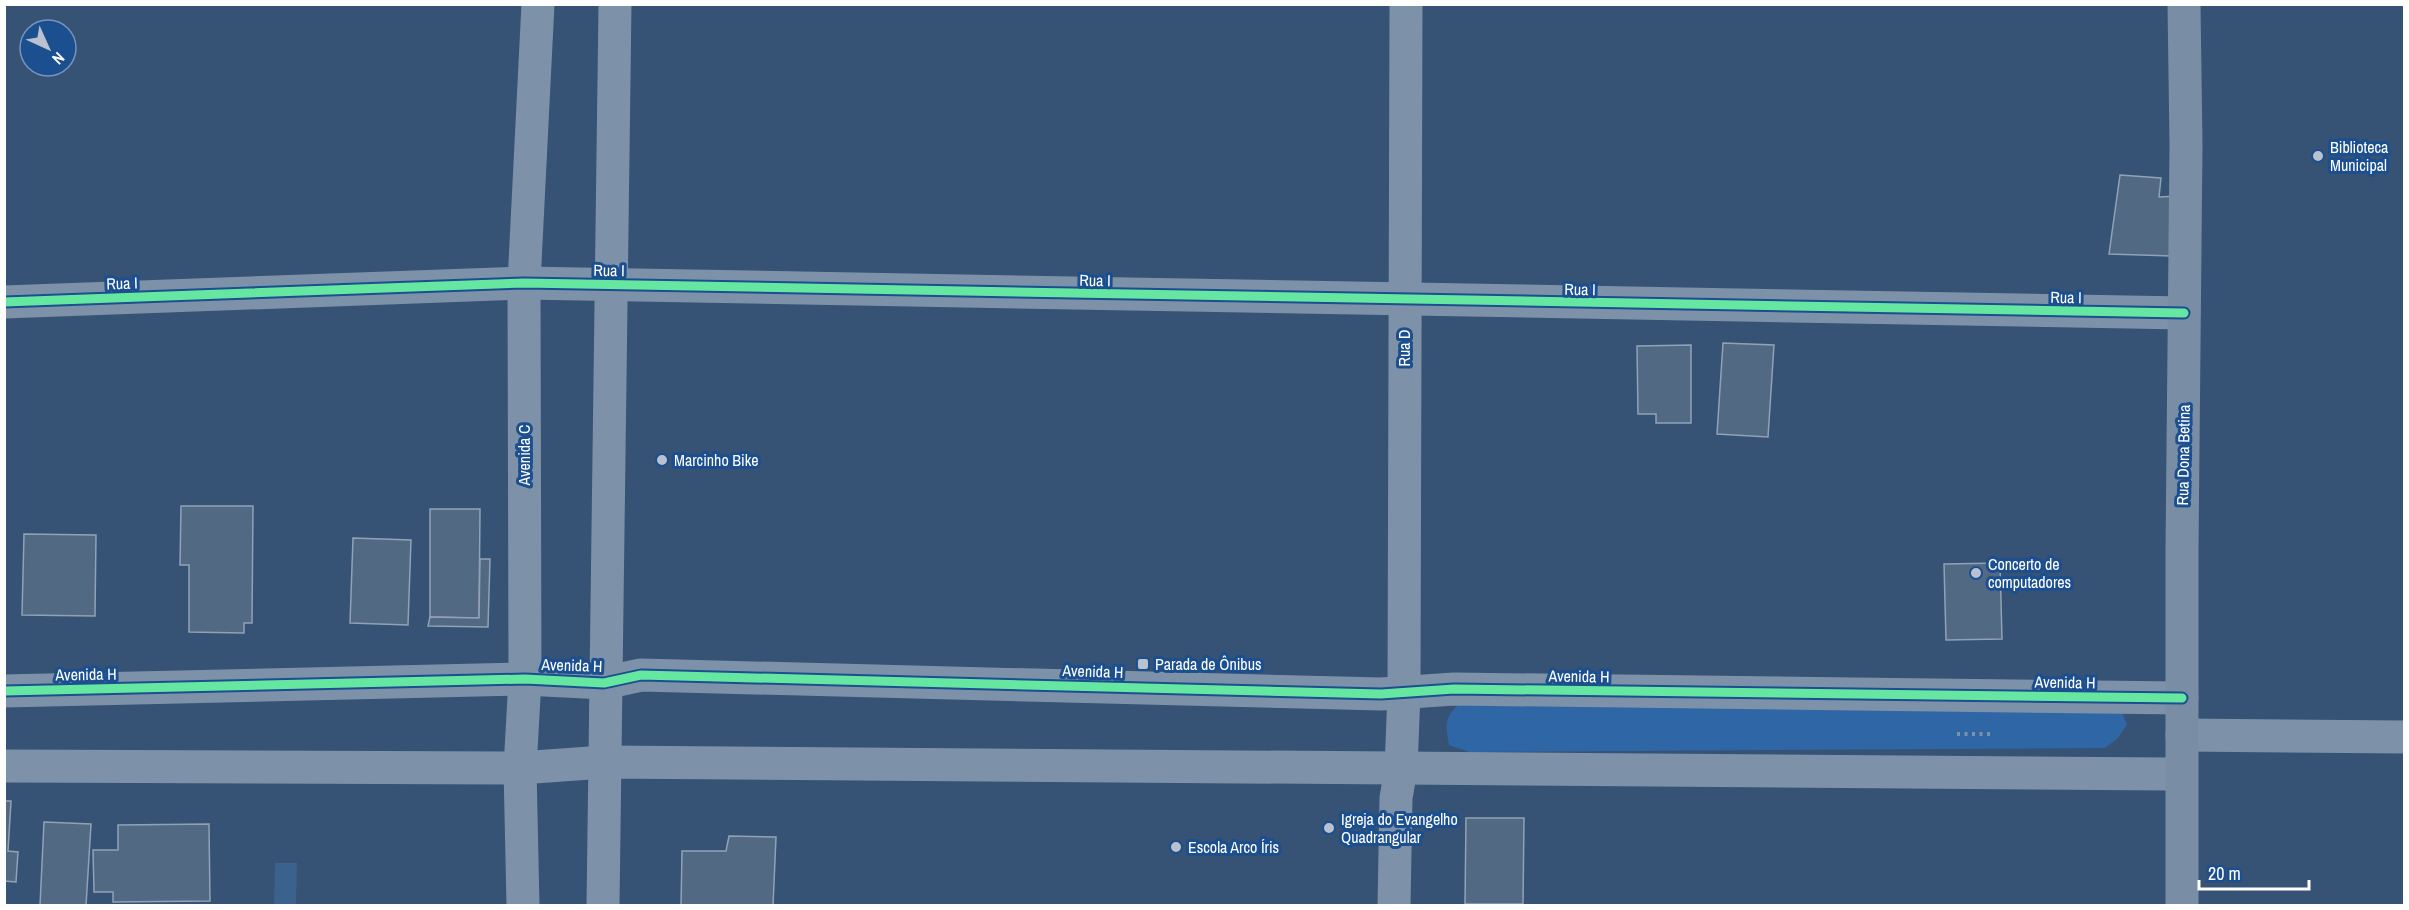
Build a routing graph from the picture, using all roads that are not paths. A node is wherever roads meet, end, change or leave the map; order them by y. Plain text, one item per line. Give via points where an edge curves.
1 (538, 4) edge
2 (615, 4) edge
3 (1406, 4) edge
4 (2184, 4) edge
5 (524, 283) junction
6 (610, 285) junction
7 (1404, 301) junction
8 (4, 302) edge
9 (2184, 314) junction
10 (525, 679) junction
11 (604, 683) junction
12 (4, 691) edge
13 (1404, 692) junction
14 (2182, 698) junction
15 (2182, 735) junction
16 (2404, 737) edge
17 (604, 762) junction
18 (4, 766) edge
19 (520, 768) junction
20 (1401, 769) junction
21 (2181, 772) junction
22 (523, 906) edge
23 (603, 906) edge
24 (1394, 906) edge
25 (2182, 906) edge

1 - 5 street, Avenida C
2 - 6 street
3 - 7 street, Rua D
4 - 9 street, Rua Dona Betina
5 - 6 street, Rua I
5 - 8 street, Rua I
5 - 10 street, Avenida C
6 - 7 street, Rua I
6 - 11 street
7 - 9 street, Rua I
7 - 13 street, Rua D
9 - 14 street, Rua Dona Betina
10 - 11 street, Avenida H
10 - 12 street, Avenida H
10 - 19 street, Avenida C
11 - 13 street, Avenida H via 641,675
11 - 17 street
13 - 14 street, Avenida H via 1454,689
13 - 20 street, Rua D
14 - 15 street, Rua Dona Betina
15 - 16 street
15 - 21 street, Rua Dona Betina
17 - 19 street
17 - 20 street
17 - 23 street
18 - 19 street
19 - 22 street, Avenida C
20 - 21 street
20 - 24 street via 1396,798
21 - 25 street, Rua Dona Betina

